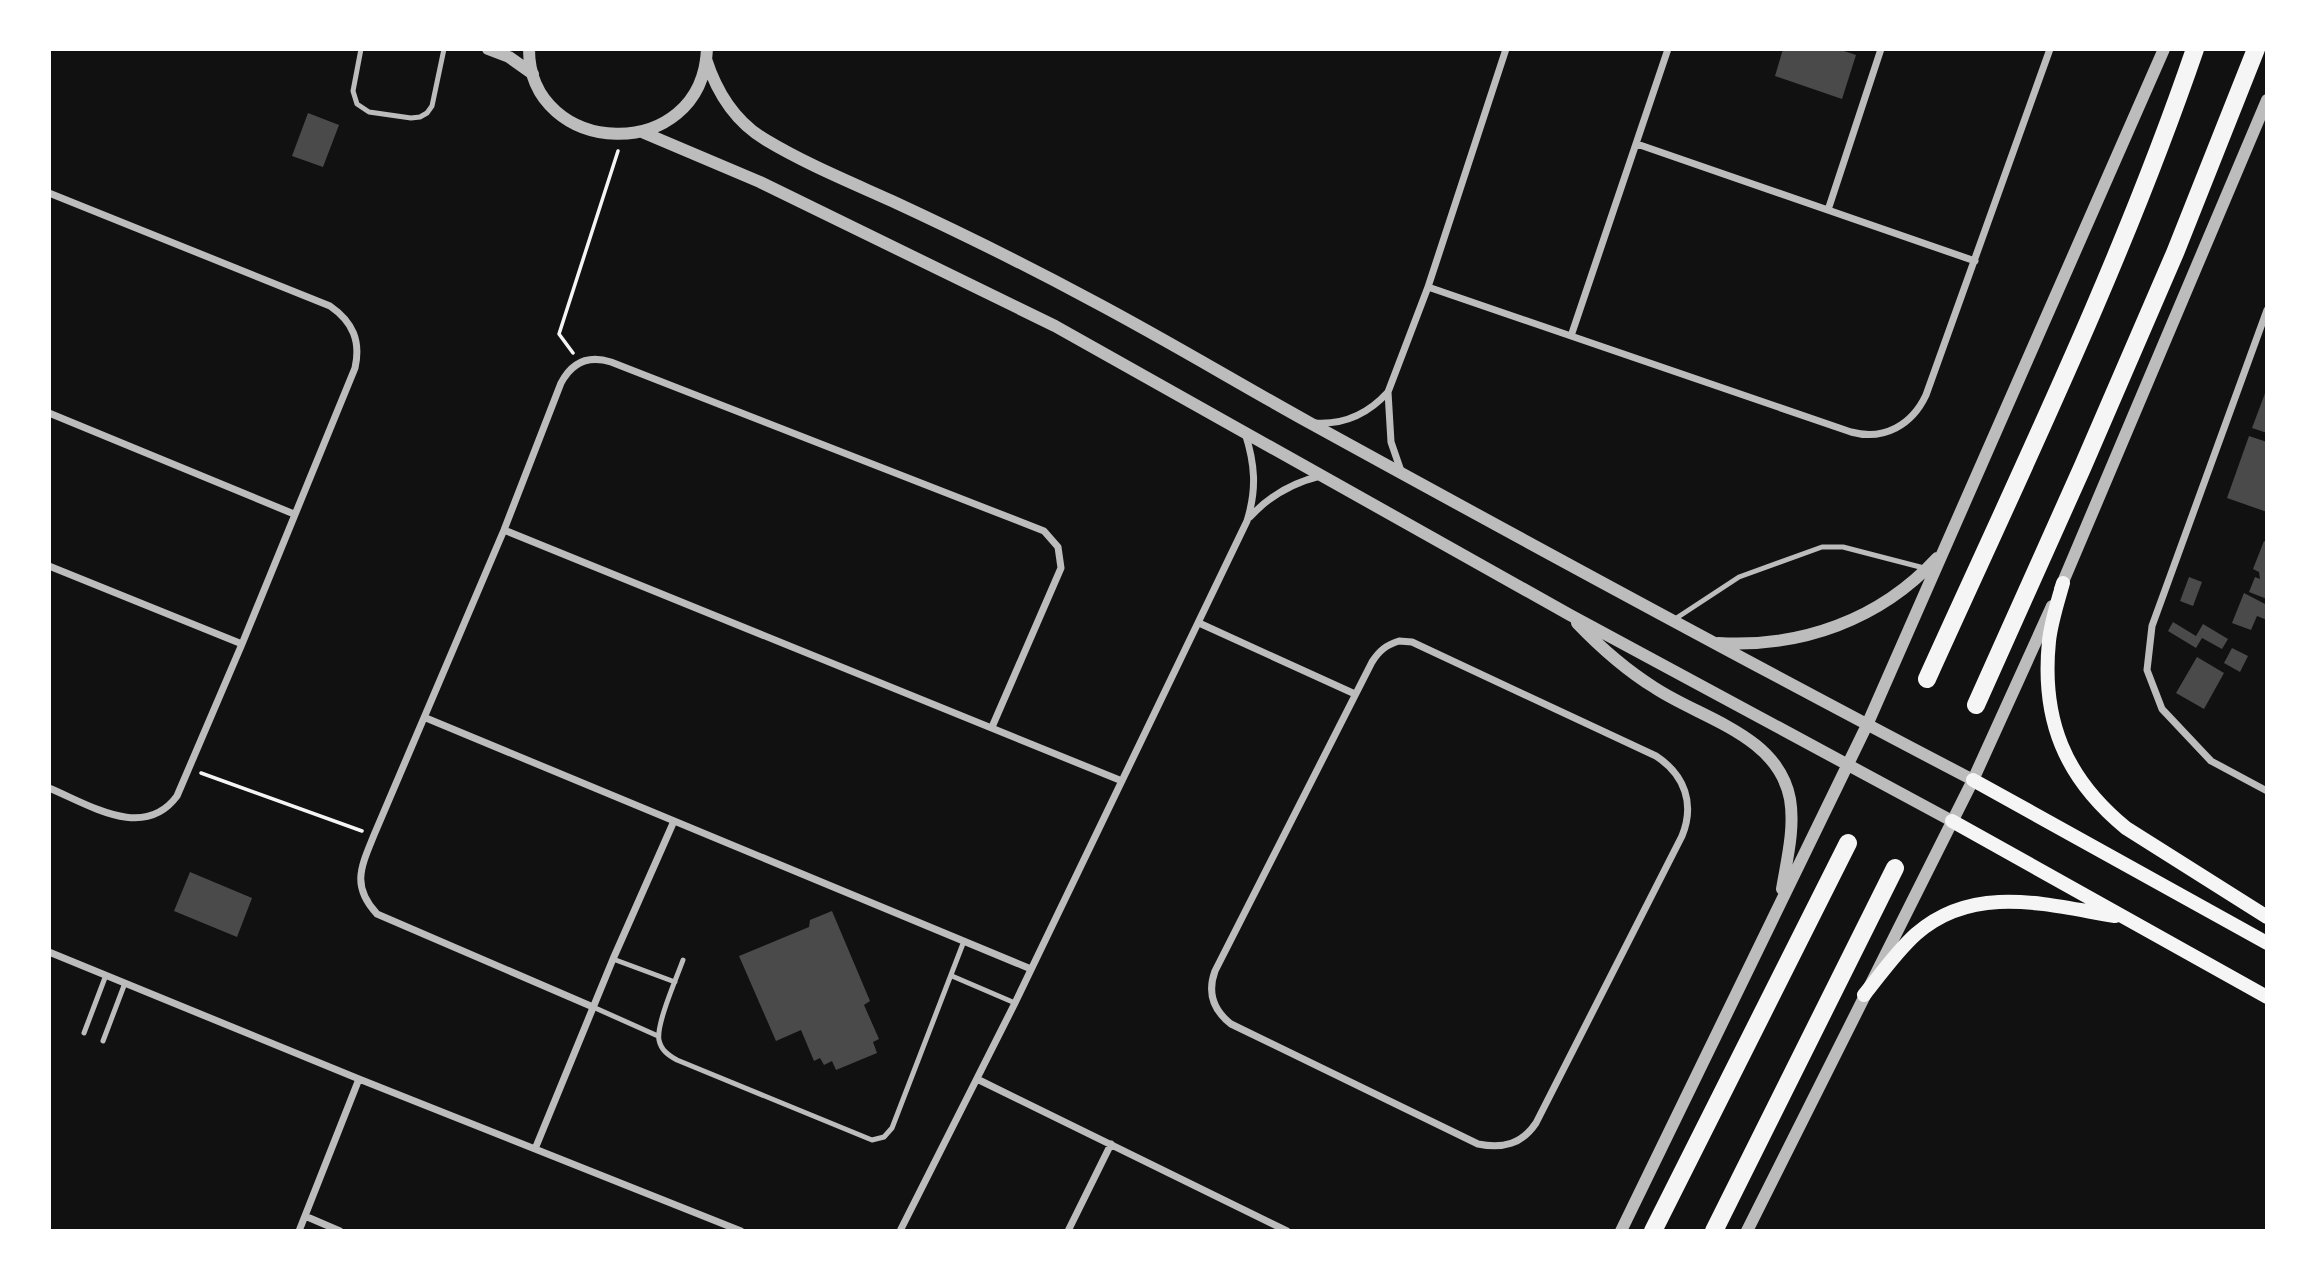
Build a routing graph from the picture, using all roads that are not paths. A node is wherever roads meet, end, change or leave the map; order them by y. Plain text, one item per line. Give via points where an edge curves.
1 (361, 49) edge
2 (444, 49) edge
3 (488, 49) edge
4 (530, 49) edge
5 (1506, 49) edge
6 (1668, 49) edge
7 (1881, 49) edge
8 (2050, 49) edge
9 (2164, 49) edge
10 (2195, 49) edge
11 (2256, 49) edge
12 (706, 54) edge
13 (533, 74) junction
14 (2267, 100) edge
15 (2264, 111) edge
16 (642, 132) junction
17 (1637, 144) junction
18 (49, 193) edge
19 (1828, 210) junction
20 (1975, 261) junction
21 (1428, 287) junction
22 (2267, 310) edge
23 (1571, 336) junction
24 (1388, 392) junction
25 (49, 413) edge
26 (1310, 423) junction
27 (1245, 433) junction
28 (1401, 472) junction
29 (1322, 476) junction
30 (294, 514) junction
31 (1247, 520) junction
32 (504, 530) junction
33 (1944, 550) junction
34 (49, 566) edge
35 (1927, 569) junction
36 (2063, 583) junction
37 (1570, 615) junction
38 (1672, 620) junction
39 (1199, 623) junction
40 (1714, 643) junction
41 (243, 644) junction
42 (1927, 679) dead end
43 (1355, 694) junction
44 (1976, 705) dead end
45 (426, 718) junction
46 (1867, 725) junction
47 (992, 727) junction
48 (1847, 764) junction
49 (1973, 780) junction
50 (1122, 781) junction
51 (49, 788) edge
52 (2267, 791) edge
53 (674, 821) junction
54 (1952, 821) junction
55 (1848, 843) dead end
56 (1895, 869) dead end
57 (1780, 903) junction
58 (2267, 917) edge
59 (2126, 918) junction
60 (964, 941) junction
61 (2267, 943) edge
62 (49, 953) edge
63 (613, 959) junction
64 (683, 960) dead end
65 (1031, 969) junction
66 (106, 975) junction
67 (952, 976) junction
68 (675, 982) junction
69 (125, 983) junction
70 (1864, 995) junction
71 (2267, 997) edge
72 (1015, 1003) junction
73 (593, 1007) junction
74 (84, 1032) dead end
75 (658, 1037) junction
76 (103, 1041) dead end
77 (359, 1079) junction
78 (977, 1079) junction
79 (1111, 1144) junction
80 (535, 1149) junction
81 (304, 1216) junction
82 (299, 1231) edge
83 (340, 1231) edge
84 (741, 1231) edge
85 (900, 1231) edge
86 (1068, 1231) edge
87 (1287, 1231) edge
88 (1621, 1231) edge
89 (1653, 1231) edge
90 (1714, 1231) edge
91 (1747, 1231) edge

1 - 2 lane via 353,91 357,104 369,112 411,118 420,117 432,106
3 - 13 street
4 - 13 street
5 - 21 street
6 - 17 street
7 - 19 street
8 - 20 street
9 - 33 street
10 - 42 main road via 2078,346
11 - 44 main road via 2175,253
12 - 16 street via 701,79 685,105
12 - 26 street via 711,75 727,104 764,140 1089,299
13 - 16 street via 553,107 568,120 594,131
14 - 15 street
15 - 36 street
16 - 27 street via 721,164 957,277 1055,326
17 - 19 street
17 - 23 street
18 - 30 street via 342,314 357,340 355,368
19 - 20 street
20 - 23 street via 1921,405 1906,422 1886,433 1851,432
21 - 23 street
21 - 24 street
22 - 52 street via 2152,626 2147,670 2162,709 2211,761
24 - 26 street via 1361,415 1327,424
24 - 28 street via 1391,442
25 - 30 street
26 - 28 street
27 - 29 street
27 - 31 street via 1255,482
28 - 38 street
29 - 31 street via 1282,490
29 - 37 street
30 - 41 street
31 - 39 street
32 - 45 street
32 - 47 street
32 - 47 street via 561,383 572,367 590,358 611,362 1044,531 1058,547 1061,568
33 - 35 street
33 - 46 street
34 - 41 street
35 - 38 lane via 1843,547 1822,547 1739,577
35 - 40 street via 1865,615 1829,630 1766,644
36 - 49 street
36 - 58 main road via 2049,639 2048,691 2057,736 2077,778 2126,828
37 - 48 street
37 - 57 street via 1633,674 1753,741 1777,766 1792,814
38 - 40 street
39 - 43 street
39 - 50 street
40 - 46 street
41 - 51 street via 189,769 170,805 161,812 139,819 116,816
43 - 43 street via 1215,971 1212,1001 1231,1024 1478,1144 1517,1142 1536,1123 1682,836 1688,813 1685,790 1673,770 1656,756 1412,642 1399,641 1378,652
45 - 53 street
45 - 73 street via 374,835 360,876 364,897 377,914
46 - 48 street
46 - 49 street
47 - 50 street
48 - 54 street
48 - 57 street
49 - 54 street
49 - 61 main road
50 - 65 street
53 - 60 street
53 - 63 street
54 - 59 main road
54 - 70 street
55 - 89 main road
56 - 90 main road
57 - 88 street
59 - 70 main road via 2009,900 1967,905 1917,934
59 - 71 main road
60 - 65 street
60 - 67 lane
62 - 66 street
63 - 68 lane
63 - 73 street
64 - 68 lane
65 - 72 street
66 - 69 street
66 - 74 lane
67 - 72 lane
67 - 75 lane via 892,1128 879,1140 865,1139 677,1060 663,1050
68 - 75 lane
69 - 76 lane
69 - 77 street
70 - 91 street
72 - 78 street
73 - 75 lane
73 - 80 street
77 - 80 street
77 - 81 street
78 - 79 street
78 - 85 street
79 - 86 street
79 - 87 street
80 - 84 street
81 - 82 street
81 - 83 street

